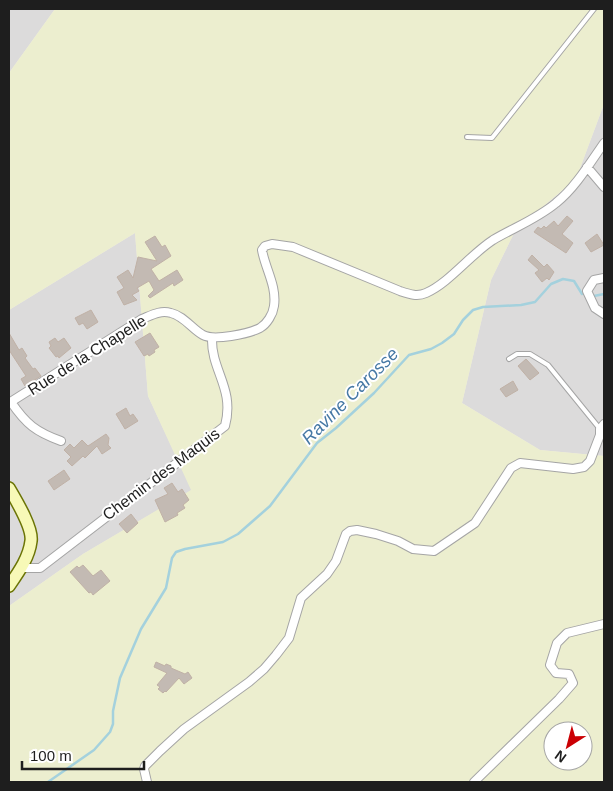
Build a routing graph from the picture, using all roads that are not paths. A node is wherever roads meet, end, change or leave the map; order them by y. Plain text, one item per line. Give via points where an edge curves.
1 (594, 9) edge
2 (467, 137) dead end
3 (604, 143) edge
4 (586, 167) junction
5 (604, 187) edge
6 (604, 278) edge
7 (604, 314) edge
8 (212, 338) junction
9 (509, 359) dead end
10 (10, 402) edge
11 (602, 426) edge
12 (61, 441) dead end
13 (9, 488) edge
14 (22, 568) junction
15 (9, 586) edge
16 (604, 624) edge
17 (147, 782) edge
18 (474, 782) edge

1 - 2 lane via 492,138
3 - 4 street
4 - 5 street
4 - 8 street via 556,203 492,241 426,292 415,295 293,247 265,246 262,250 274,288 270,318 260,328
6 - 7 street via 594,280 587,291 595,308
8 - 10 street, Rue de la Chapelle via 172,313 157,312
8 - 14 street, Chemin des Maquis via 212,350 227,394 225,426 40,568
9 - 11 lane via 517,354 530,354 548,365
10 - 12 street, Rue de la Chapelle via 33,428
11 - 17 street via 590,460 584,467 573,469 520,463 511,468 475,523 434,551 413,550 398,541 364,532 350,531 346,534 336,561 302,598 289,638 276,655 249,682 160,750 145,766
13 - 14 main road via 32,540
14 - 15 main road
16 - 18 street via 567,633 557,643 550,665 556,673 569,674 573,683

